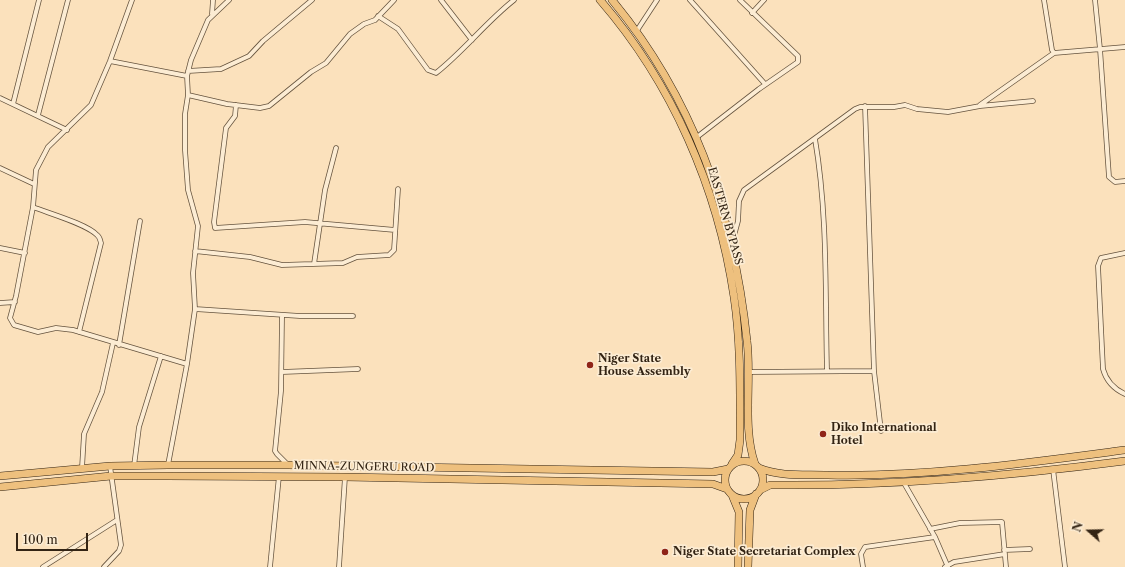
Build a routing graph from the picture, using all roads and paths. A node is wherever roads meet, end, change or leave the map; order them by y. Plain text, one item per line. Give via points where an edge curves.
1 (39, 0) edge
2 (68, 0) edge
3 (132, 0) edge
4 (213, 0) edge
5 (228, 0) edge
6 (312, 0) edge
7 (394, 0) edge
8 (440, 0) edge
9 (514, 0) edge
10 (600, 0) edge
11 (612, 0) edge
12 (657, 0) edge
13 (690, 0) edge
14 (740, 0) edge
15 (764, 0) edge
16 (1044, 0) edge
17 (1094, 0) edge
18 (752, 13) junction
19 (212, 14) junction
20 (378, 16) junction
21 (636, 32) junction
22 (472, 40) junction
23 (1125, 46) edge
24 (1100, 49) junction
25 (1054, 53) junction
26 (110, 60) junction
27 (188, 71) junction
28 (187, 76) junction
29 (765, 84) junction
30 (188, 95) junction
31 (0, 98) edge
32 (1033, 102) dead end
33 (13, 104) junction
34 (236, 105) junction
35 (865, 106) junction
36 (980, 106) junction
37 (38, 115) junction
38 (67, 130) junction
39 (696, 137) junction
40 (815, 139) junction
41 (336, 148) dead end
42 (0, 168) edge
43 (1125, 180) edge
44 (34, 184) junction
45 (398, 189) dead end
46 (33, 207) junction
47 (140, 221) dead end
48 (320, 223) junction
49 (395, 230) junction
50 (732, 244) junction
51 (0, 248) edge
52 (195, 251) junction
53 (25, 253) junction
54 (1125, 253) edge
55 (314, 264) junction
56 (15, 302) junction
57 (0, 303) edge
58 (195, 309) junction
59 (282, 316) junction
60 (353, 316) dead end
61 (79, 332) junction
62 (113, 343) junction
63 (119, 345) junction
64 (161, 356) junction
65 (187, 364) junction
66 (358, 369) dead end
67 (874, 371) junction
68 (282, 372) junction
69 (749, 372) junction
70 (827, 372) junction
71 (1125, 394) edge
72 (881, 431) dead end
73 (1125, 450) edge
74 (1125, 461) edge
75 (168, 465) junction
76 (288, 465) junction
77 (110, 466) junction
78 (134, 466) junction
79 (757, 466) junction
80 (730, 467) junction
81 (82, 468) junction
82 (975, 468) junction
83 (442, 469) junction
84 (1053, 469) junction
85 (0, 476) edge
86 (110, 476) junction
87 (279, 476) junction
88 (345, 477) junction
89 (976, 478) junction
90 (442, 479) junction
91 (904, 483) junction
92 (0, 486) edge
93 (730, 492) junction
94 (758, 492) junction
95 (117, 520) junction
96 (930, 529) junction
97 (934, 537) junction
98 (1030, 549) dead end
99 (1005, 552) junction
100 (43, 567) edge
101 (104, 567) edge
102 (270, 567) edge
103 (339, 567) edge
104 (738, 567) edge
105 (748, 567) edge
106 (863, 567) edge
107 (947, 567) edge
108 (1006, 567) edge
109 (1066, 567) edge

1 - 33 street
2 - 37 street
3 - 26 street
4 - 19 street
5 - 19 street
6 - 27 street via 249,56 221,69
7 - 20 street
8 - 22 street
9 - 22 street
10 - 80 main road, EASTERN BYPASS via 638,50 680,120 710,196 724,246 739,345 740,451
11 - 21 main road, EASTERN BYPASS
12 - 21 street
13 - 29 street
14 - 18 street
15 - 18 street
16 - 25 street
17 - 24 street
18 - 29 street via 799,59
19 - 27 street via 199,39
20 - 22 street via 398,29 428,70 433,73 453,59
20 - 34 street via 357,28 326,64 311,72 269,106 260,108
21 - 39 main road, EASTERN BYPASS via 670,84
23 - 24 street
24 - 25 street
24 - 43 street via 1109,176 1116,182
25 - 36 street
26 - 28 street
26 - 38 street via 90,105
27 - 28 street
28 - 30 street
29 - 39 street
30 - 34 street
30 - 52 street via 184,150 188,190 198,226
31 - 33 street
32 - 36 street
33 - 37 street
34 - 48 street via 234,116 226,128 215,228
35 - 36 street via 905,105 940,112
35 - 40 street via 855,109
35 - 67 street
37 - 38 street
38 - 44 street via 48,147 36,170
39 - 50 main road, EASTERN BYPASS via 715,182
40 - 50 street via 744,190 739,200 738,221
40 - 70 street via 823,215
41 - 48 street
42 - 44 street
44 - 46 street
45 - 49 street
46 - 53 street
46 - 61 street via 75,223 100,237 101,243
47 - 63 street
48 - 49 street
48 - 55 street
49 - 55 street via 392,253 357,257 343,263
50 - 69 main road, EASTERN BYPASS via 742,296
51 - 53 street
52 - 55 street via 250,257 282,265
52 - 58 street
53 - 56 street
54 - 71 street via 1101,258 1098,266 1103,369 1108,380
56 - 57 street
56 - 61 street via 10,318 14,326 38,332 61,328
58 - 59 street
58 - 65 street
59 - 60 street
59 - 68 street
61 - 62 street
62 - 63 street
62 - 81 street via 102,392 84,434
63 - 64 street
64 - 65 street
64 - 78 street via 139,427
65 - 75 street
66 - 68 street
67 - 70 street
67 - 72 street
68 - 76 street via 275,451
69 - 70 street
69 - 79 main road, EASTERN BYPASS via 750,444
73 - 82 main road
74 - 84 main road
75 - 76 main road, MINNA-ZUNGERU ROAD
75 - 78 main road, MINNA-ZUNGERU ROAD
76 - 83 main road, MINNA-ZUNGERU ROAD
77 - 78 main road, MINNA-ZUNGERU ROAD
77 - 81 main road, MINNA-ZUNGERU ROAD
77 - 86 street
79 - 80 main road via 744,460
79 - 82 main road via 779,474 856,475
79 - 94 main road via 763,479
80 - 83 main road, MINNA-ZUNGERU ROAD via 713,472
80 - 93 main road via 725,476
81 - 85 main road, MINNA-ZUNGERU ROAD
82 - 89 main road
83 - 90 main road
84 - 89 main road
84 - 109 street
86 - 87 main road, MINNA-ZUNGERU ROAD
86 - 92 main road, MINNA-ZUNGERU ROAD
86 - 95 street
87 - 88 main road, MINNA-ZUNGERU ROAD
87 - 102 street
88 - 90 main road, MINNA-ZUNGERU ROAD
88 - 103 street
89 - 91 main road
90 - 93 main road, MINNA-ZUNGERU ROAD via 713,484
91 - 94 main road via 845,486 775,485
91 - 96 street
93 - 94 main road via 744,499
93 - 104 main road via 739,512
94 - 105 main road via 750,510
95 - 100 street
95 - 101 street via 121,548
96 - 97 street
96 - 99 street via 960,523 1000,521
97 - 106 street via 865,547 861,554
97 - 107 street
98 - 99 street
99 - 107 street via 954,562
99 - 108 street

